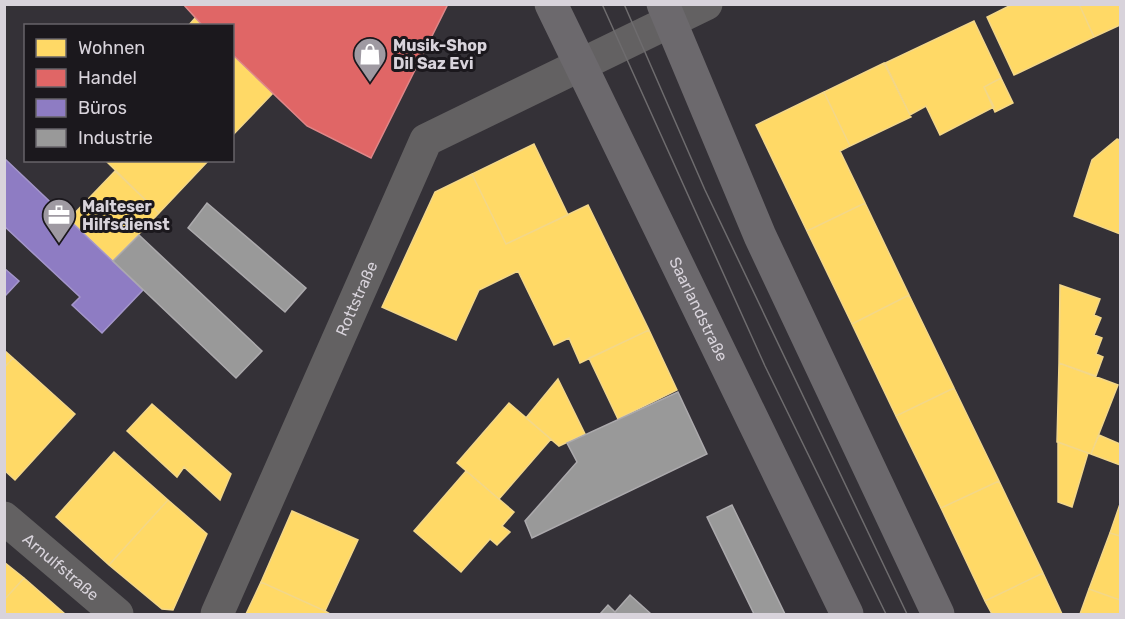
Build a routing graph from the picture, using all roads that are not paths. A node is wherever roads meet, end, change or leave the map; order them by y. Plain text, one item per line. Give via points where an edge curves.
1 (551, 4) edge
2 (706, 4) edge
3 (667, 14) edge
4 (581, 65) junction
5 (4, 518) edge
6 (117, 615) edge
7 (217, 615) edge
8 (847, 615) edge
9 (938, 615) edge

1 - 4 main road, Saarlandstraße
2 - 3 street, Rottstraße
3 - 4 street, Rottstraße
3 - 9 main road via 760,236
4 - 7 street, Rottstraße via 426,140
4 - 8 main road, Saarlandstraße
5 - 6 street, Arnulfstraße

